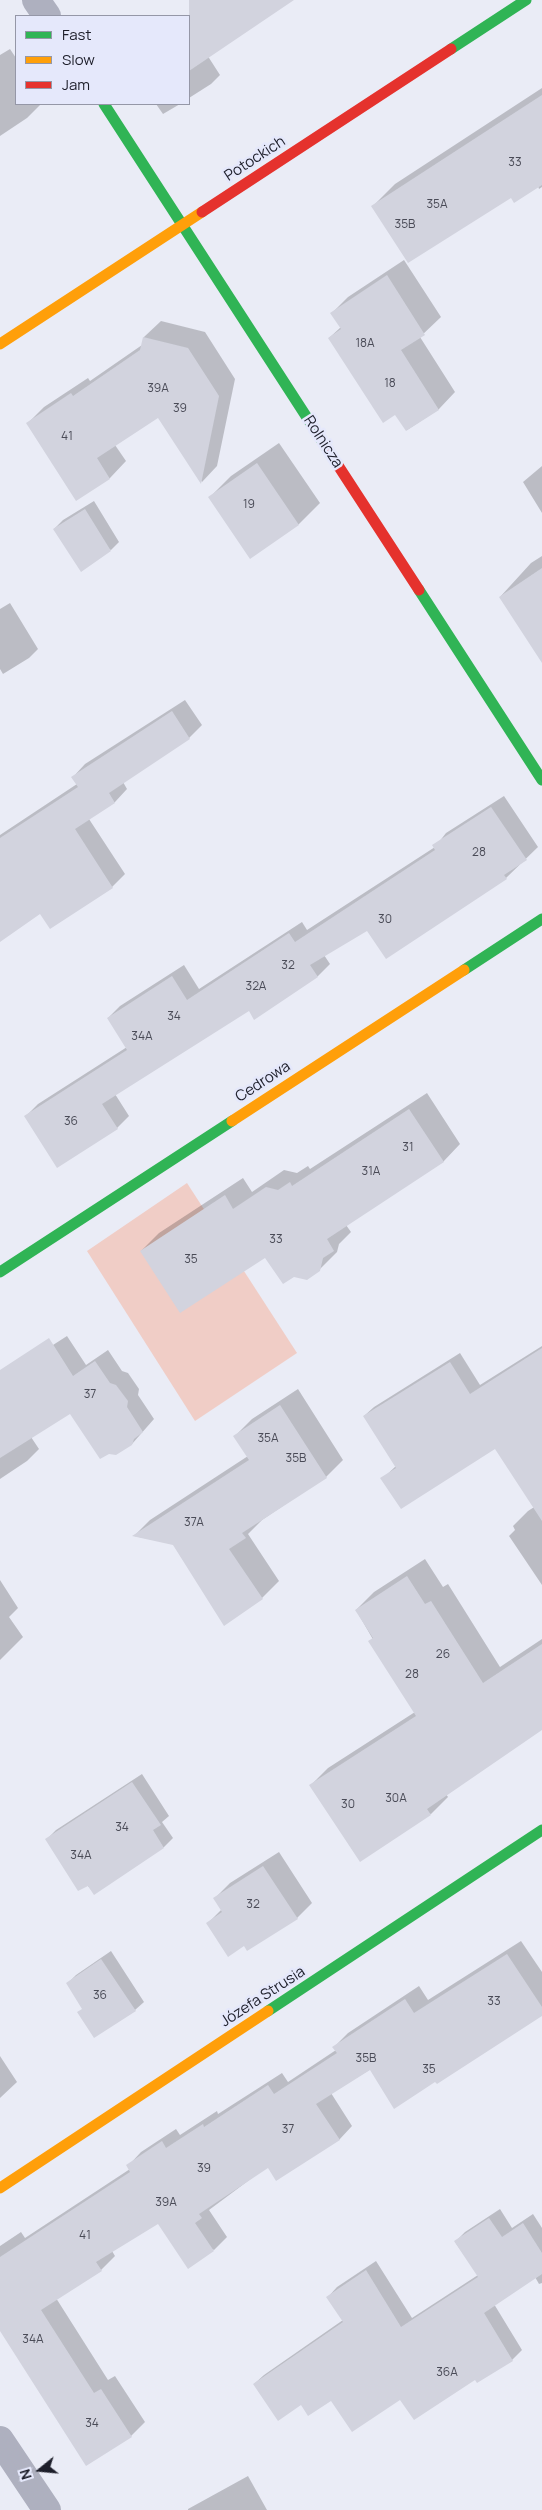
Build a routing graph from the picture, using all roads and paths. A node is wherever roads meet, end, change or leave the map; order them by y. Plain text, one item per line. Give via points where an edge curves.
1 (36, 0) edge
2 (526, 0) edge
3 (46, 15) edge
4 (105, 105) edge
5 (182, 225) junction
6 (0, 344) edge
7 (542, 780) edge
8 (542, 919) edge
9 (0, 1272) edge
10 (542, 1830) edge
11 (0, 2188) edge
12 (0, 2440) edge
13 (47, 2510) edge

1 - 3 street
2 - 5 street, Potockich
4 - 5 street, Rolnicza
5 - 6 street, Potockich
5 - 7 street, Rolnicza
8 - 9 street, Cedrowa
10 - 11 street, Józefa Strusia
12 - 13 street

